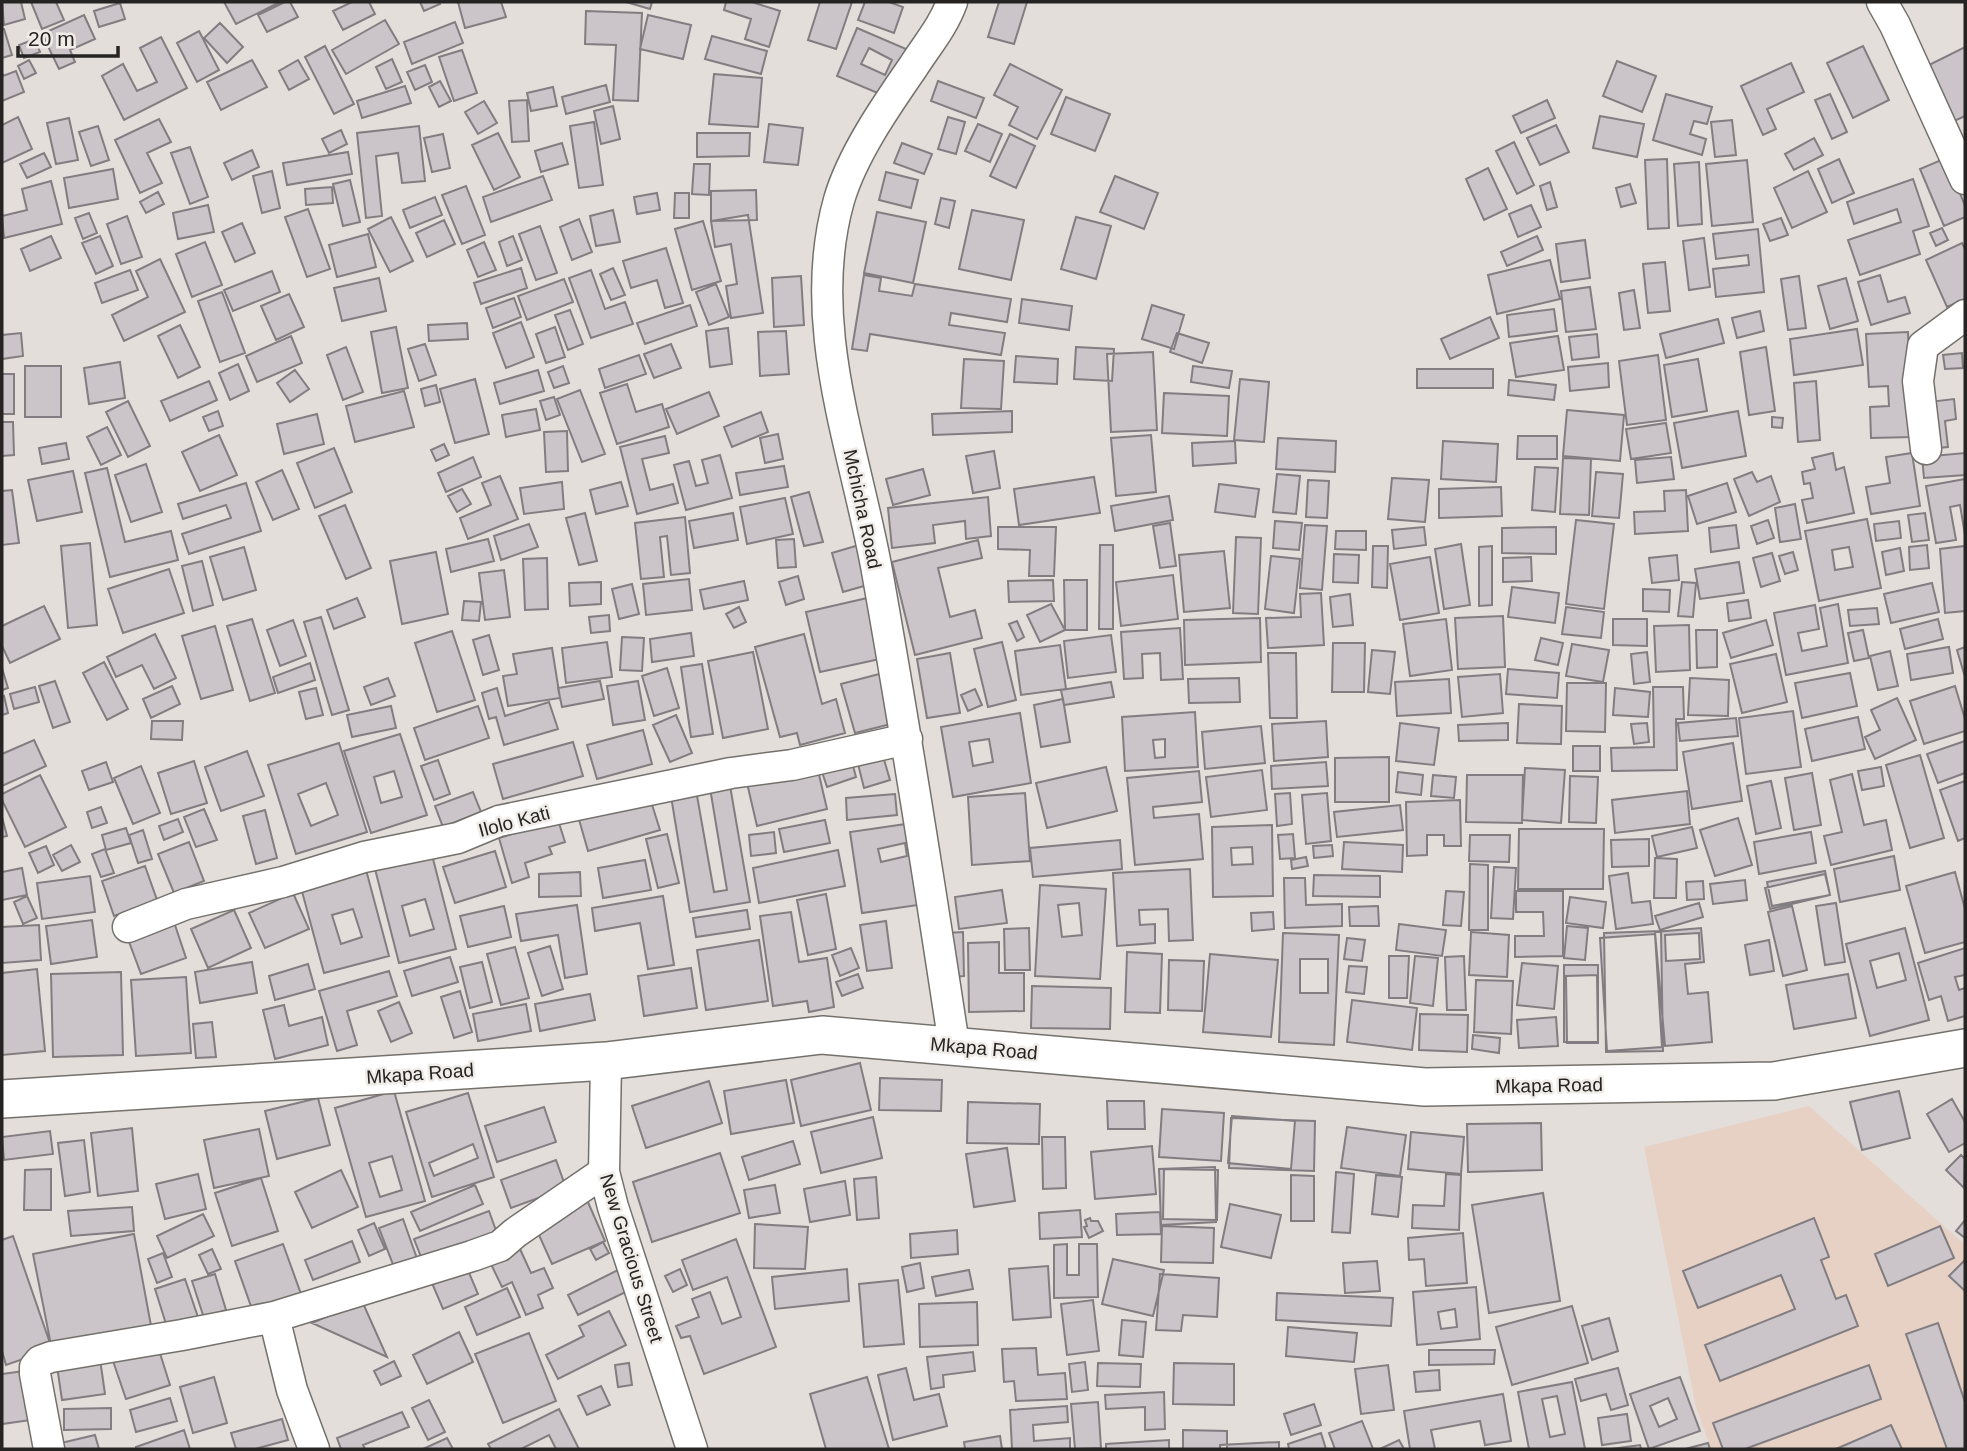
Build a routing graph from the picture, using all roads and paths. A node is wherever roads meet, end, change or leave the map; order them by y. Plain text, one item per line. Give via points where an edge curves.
1 (951, 2) edge
2 (1882, 2) edge
3 (1965, 179) edge
4 (1965, 315) edge
5 (1926, 449) dead end
6 (907, 739) junction
7 (128, 926) dead end
8 (954, 1045) junction
9 (1965, 1048) edge
10 (606, 1061) junction
11 (2, 1099) edge
12 (604, 1172) junction
13 (274, 1317) junction
14 (48, 1449) edge
15 (314, 1449) edge
16 (692, 1449) edge

1 - 6 street, Mchicha Road via 944,22 857,156 839,199 829,251 827,325
2 - 3 street
4 - 5 street via 1923,346 1918,381
6 - 7 street, Ilolo Kati via 499,821 458,838 364,857 186,904
6 - 8 street, Mchicha Road
8 - 9 street, Mkapa Road via 1425,1087 1774,1081
8 - 10 street, Mkapa Road via 822,1035
10 - 11 street, Mkapa Road
10 - 12 street, New Gracious Street
12 - 13 street via 500,1246
12 - 16 street, New Gracious Street
13 - 14 street via 40,1361 35,1374
13 - 15 street via 292,1390

